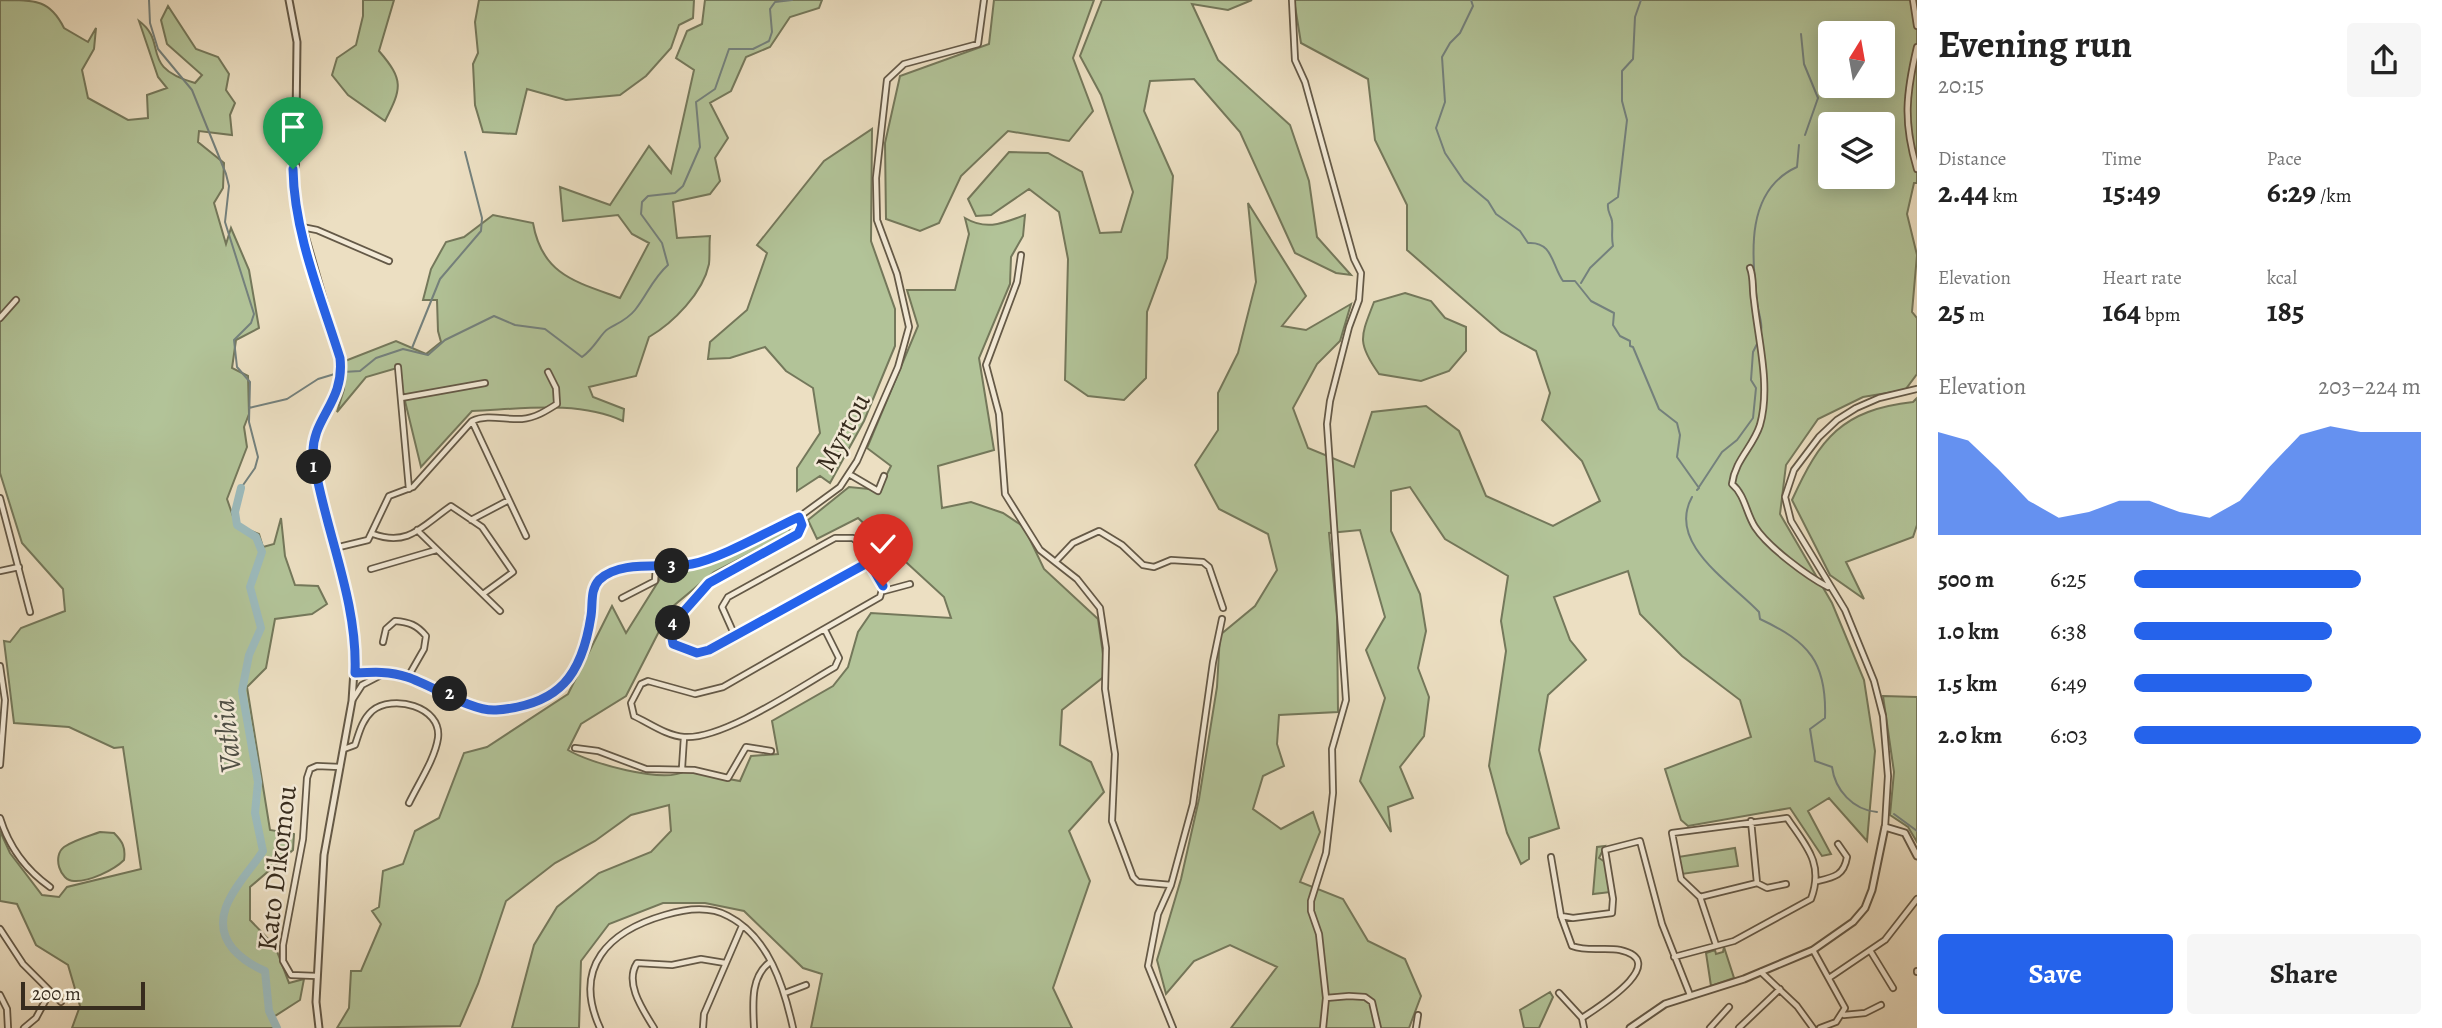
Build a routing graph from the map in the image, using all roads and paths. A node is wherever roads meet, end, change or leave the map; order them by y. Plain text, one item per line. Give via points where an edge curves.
1 (289, 0) edge
2 (985, 0) edge
3 (1292, 0) edge
4 (1913, 0) edge
5 (1917, 26) edge
6 (1917, 47) edge
7 (1917, 169) edge
8 (300, 227) junction
9 (1021, 256) dead end
10 (389, 261) dead end
11 (1750, 268) dead end
12 (16, 300) dead end
13 (0, 318) edge
14 (398, 367) dead end
15 (548, 372) dead end
16 (485, 383) dead end
17 (1916, 391) edge
18 (401, 398) junction
19 (472, 421) junction
20 (849, 474) junction
21 (884, 476) dead end
22 (409, 489) junction
23 (0, 498) edge
24 (509, 500) junction
25 (799, 517) junction
26 (471, 520) junction
27 (416, 530) junction
28 (373, 534) junction
29 (526, 536) dead end
30 (334, 549) junction
31 (437, 550) junction
32 (1058, 560) junction
33 (869, 562) junction
34 (656, 566) junction
35 (19, 567) junction
36 (371, 569) dead end
37 (0, 571) edge
38 (910, 584) dead end
39 (1829, 587) junction
40 (884, 590) junction
41 (484, 594) junction
42 (622, 598) dead end
43 (1223, 608) dead end
44 (500, 611) dead end
45 (30, 612) dead end
46 (1222, 619) dead end
47 (825, 630) junction
48 (735, 636) junction
49 (383, 642) dead end
50 (0, 666) edge
51 (387, 672) junction
52 (355, 673) junction
53 (408, 677) junction
54 (352, 701) junction
55 (2, 725) edge
56 (684, 737) junction
57 (575, 748) dead end
58 (344, 749) junction
59 (771, 751) dead end
60 (0, 765) edge
61 (340, 767) junction
62 (682, 768) junction
63 (409, 803) dead end
64 (0, 818) edge
65 (1751, 821) junction
66 (1885, 827) junction
67 (1838, 844) dead end
68 (1917, 856) edge
69 (1551, 857) dead end
70 (1818, 881) junction
71 (1757, 883) junction
72 (1786, 884) dead end
73 (1171, 885) junction
74 (51, 887) dead end
75 (1700, 897) junction
76 (1917, 899) edge
77 (1562, 916) junction
78 (742, 926) junction
79 (0, 929) edge
80 (1716, 945) junction
81 (1813, 950) junction
82 (1871, 952) junction
83 (1674, 957) junction
84 (725, 962) junction
85 (770, 962) junction
86 (1761, 972) junction
87 (317, 976) junction
88 (1829, 978) junction
89 (806, 985) dead end
90 (1893, 988) dead end
91 (1780, 989) junction
92 (50, 992) junction
93 (1559, 992) dead end
94 (785, 993) junction
95 (0, 995) edge
96 (1689, 995) junction
97 (1326, 998) junction
98 (61, 1002) dead end
99 (1881, 1005) dead end
100 (1729, 1007) dead end
101 (1418, 1015) dead end
102 (1844, 1015) junction
103 (1582, 1018) junction
104 (8, 1028) edge
105 (24, 1028) edge
106 (318, 1028) edge
107 (600, 1028) edge
108 (654, 1028) edge
109 (703, 1028) edge
110 (754, 1028) edge
111 (793, 1028) edge
112 (1173, 1028) edge
113 (1322, 1028) edge
114 (1378, 1028) edge
115 (1416, 1028) edge
116 (1584, 1028) edge
117 (1630, 1028) edge
118 (1710, 1028) edge
119 (1739, 1028) edge
120 (1813, 1028) edge
121 (1820, 1028) edge

1 - 8 street via 297,32 293,185
2 - 20 street, Myrtou via 978,44 904,64 887,80 877,167 877,220 897,274 909,327 898,367
3 - 97 street via 1296,60 1361,273 1359,300 1327,424 1346,700 1332,749 1333,793 1326,853 1311,901
4 - 5 street
6 - 7 street via 1905,114
8 - 10 street
8 - 30 street via 342,370 336,399 312,450
9 - 32 street via 1017,282 986,365 999,414 1004,494 1040,550
11 - 39 street via 1759,323 1761,416 1755,436 1734,468 1732,484 1740,491 1757,531
12 - 13 street
14 - 18 street
15 - 19 street via 558,404 523,419
16 - 18 street
17 - 39 street via 1879,398 1837,420 1788,480 1791,521
18 - 22 street
19 - 22 street
19 - 24 street
20 - 21 street via 878,491
20 - 25 street, Myrtou via 820,505
22 - 28 street via 387,499
23 - 35 street
24 - 26 street
24 - 29 street
25 - 34 street, Myrtou via 694,564
25 - 48 street via 798,534 709,583 670,627 670,638 683,650 697,653
26 - 27 street via 451,506
26 - 41 street via 482,527 513,572
27 - 28 street via 397,541
27 - 31 street
28 - 30 street via 366,542
30 - 52 street via 354,635
31 - 36 street
31 - 41 street
32 - 43 street via 1073,543 1098,531 1143,565 1154,567 1171,560 1203,562 1209,567
32 - 73 street via 1100,608 1115,754 1112,821 1133,877 1138,882
33 - 40 street
33 - 48 street
33 - 48 street via 860,544 844,536 728,597 722,607
34 - 42 street via 655,581
34 - 53 street, Myrtou via 622,569 599,580 592,591 583,651 563,688 495,710 476,707
35 - 37 street
35 - 45 street
38 - 40 street
39 - 66 street via 1845,610 1883,716 1888,776
40 - 47 street via 880,597
41 - 44 street
46 - 73 street via 1193,803
47 - 56 street via 839,658 835,667 730,726
47 - 56 street via 723,687 695,694 648,681 641,684 631,703 634,716
49 - 53 street via 386,629 395,621 420,628 426,636 425,649
50 - 55 street
51 - 52 street, Myrtou
51 - 53 street, Myrtou
51 - 54 street via 362,685
52 - 54 street
54 - 58 street
55 - 60 street
56 - 62 street
57 - 62 street via 598,751 646,769
58 - 61 street
58 - 63 street via 355,745 365,719 382,705 409,705 427,714 437,726 438,740
59 - 62 street via 746,747 728,778
61 - 87 street via 325,846
61 - 87 street, Kato Dikomou via 317,766 307,778 303,839 283,945 291,975
64 - 74 street via 29,872
65 - 70 street via 1787,818 1815,862
65 - 71 street
65 - 75 street via 1672,833 1681,879
66 - 68 street via 1905,833
66 - 81 street via 1865,908
67 - 70 street via 1847,857 1844,870 1839,876
69 - 77 street
70 - 80 street via 1811,899 1734,941
71 - 72 street via 1767,888
71 - 75 street
73 - 112 street via 1158,914 1148,965
75 - 80 street
76 - 82 street
77 - 83 street via 1612,913 1605,851 1640,841
77 - 103 street via 1572,946 1586,951 1620,950 1637,964 1636,976 1629,983
78 - 84 street
78 - 85 street
78 - 107 street via 711,910 680,910 627,928 611,940 595,964 592,1000
79 - 92 street via 23,964
80 - 83 street
81 - 86 street
81 - 88 street
82 - 88 street
82 - 90 street
83 - 96 street
84 - 108 street via 637,963 634,990
84 - 109 street
85 - 94 street
85 - 110 street via 755,981
86 - 91 street
86 - 96 street
87 - 106 street
88 - 102 street via 1844,1000
89 - 94 street
91 - 119 street
91 - 120 street
92 - 98 street
92 - 105 street via 36,1018
93 - 103 street
94 - 111 street
95 - 104 street via 7,1009
96 - 117 street via 1665,1004
97 - 113 street
97 - 114 street via 1365,997 1373,1002
99 - 102 street via 1865,1013
100 - 118 street
101 - 115 street
102 - 121 street
103 - 116 street

